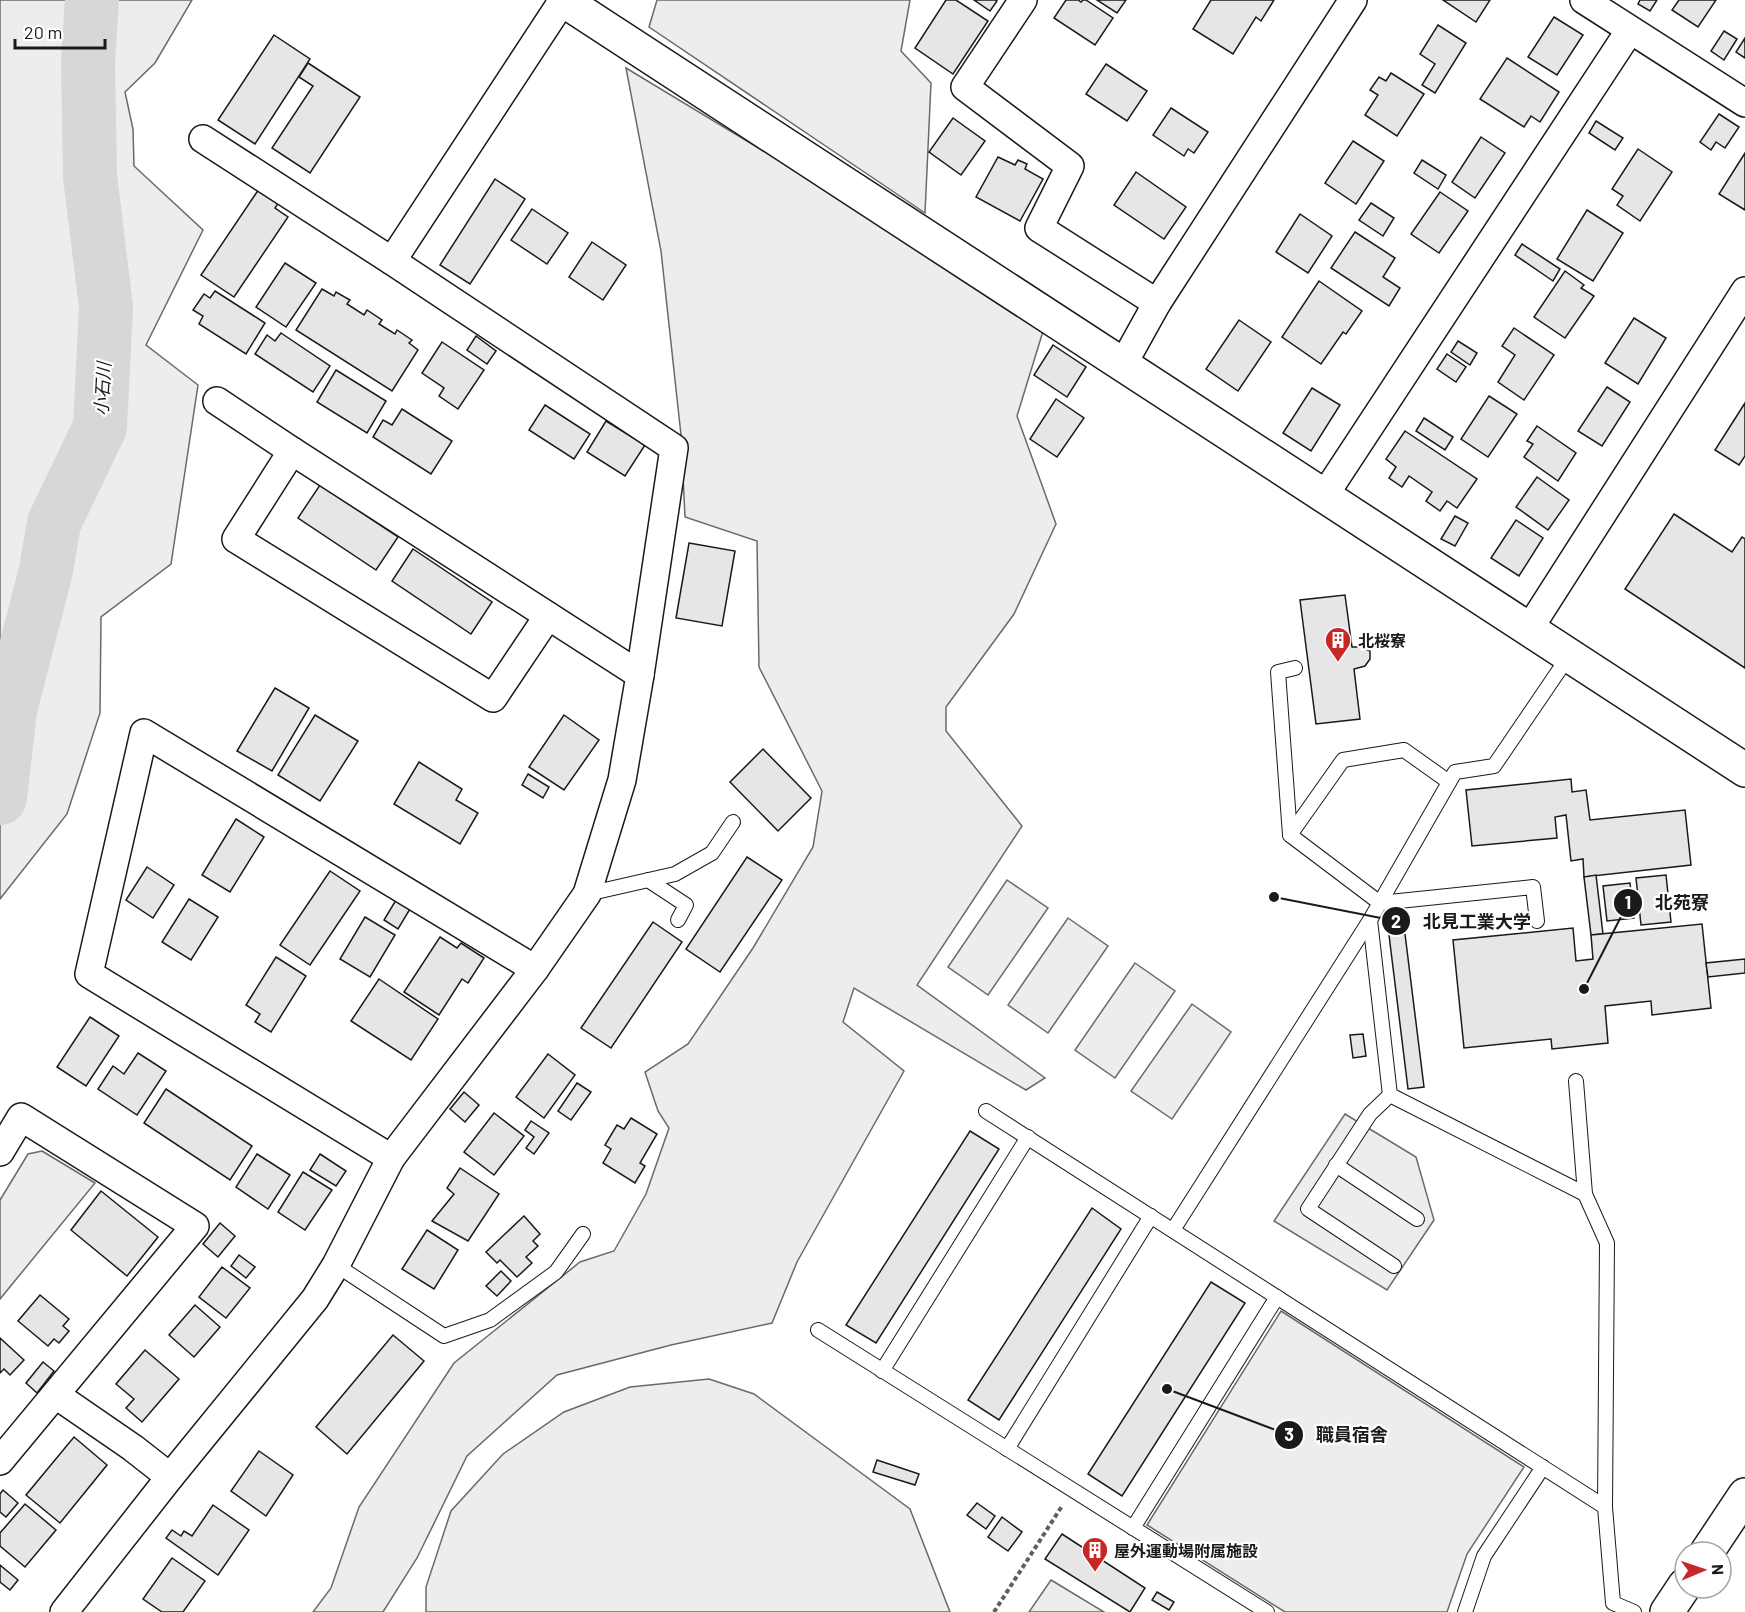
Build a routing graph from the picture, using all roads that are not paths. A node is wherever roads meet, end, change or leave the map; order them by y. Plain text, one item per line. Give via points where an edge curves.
1 (562, 0) edge
2 (1023, 0) edge
3 (1353, 0) edge
4 (1584, 0) edge
5 (1630, 30) junction
6 (1745, 103) edge
7 (203, 139) dead end
8 (392, 261) junction
9 (1745, 291) edge
10 (1157, 303) junction
11 (1122, 366) junction
12 (217, 401) dead end
13 (292, 451) junction
14 (1324, 496) junction
15 (548, 616) junction
16 (1529, 629) junction
17 (1562, 666) dead end
18 (1295, 668) dead end
19 (640, 675) junction
20 (1745, 770) edge
21 (1449, 782) junction
22 (733, 822) dead end
23 (1290, 835) junction
24 (648, 880) junction
25 (587, 894) junction
26 (1380, 903) junction
27 (678, 920) dead end
28 (1370, 920) junction
29 (1537, 921) dead end
30 (534, 969) junction
31 (1576, 1081) dead end
32 (1389, 1095) junction
33 (986, 1111) dead end
34 (1028, 1137) junction
35 (0, 1152) edge
36 (391, 1158) junction
37 (1336, 1165) junction
38 (1586, 1194) junction
39 (1151, 1216) junction
40 (1418, 1218) dead end
41 (1173, 1230) junction
42 (584, 1234) dead end
43 (336, 1265) junction
44 (1394, 1266) dead end
45 (1277, 1297) junction
46 (818, 1330) dead end
47 (882, 1371) junction
48 (56, 1395) junction
49 (1007, 1449) junction
50 (0, 1461) edge
51 (152, 1463) junction
52 (1543, 1467) junction
53 (1745, 1495) edge
54 (1605, 1507) junction
55 (1133, 1528) junction
56 (1715, 1540) edge
57 (64, 1612) edge
58 (1267, 1612) edge
59 (1465, 1612) edge
60 (1634, 1612) edge

1 - 8 street
1 - 11 street
2 - 10 street via 965,87 1070,166 1039,228
3 - 10 street
4 - 5 street
5 - 6 street
5 - 14 street
7 - 8 street
8 - 19 street via 674,448
9 - 16 street
10 - 11 street
11 - 14 street
12 - 13 street
13 - 15 street
13 - 15 street via 236,539 493,698
14 - 16 street
15 - 19 street
16 - 20 street
17 - 21 lane via 1494,766 1455,772
18 - 23 lane via 1278,672
19 - 25 street via 622,780
21 - 23 lane via 1404,750 1343,760
21 - 26 lane
22 - 24 lane via 712,853 675,874
23 - 26 lane
24 - 25 lane
24 - 27 lane via 686,905
25 - 30 street
26 - 28 lane
26 - 29 lane via 1533,887
28 - 32 lane
28 - 41 lane
30 - 36 street
30 - 36 street via 144,733 89,974
31 - 38 lane
32 - 37 lane via 1370,1114
32 - 38 lane
33 - 34 lane
34 - 39 lane
34 - 47 lane
35 - 48 street via 21,1117 195,1226
36 - 43 street
37 - 40 lane
37 - 44 lane via 1308,1209
38 - 54 lane via 1607,1243
39 - 41 lane
39 - 49 lane
41 - 45 lane
42 - 43 lane via 556,1272 490,1320 444,1336
43 - 51 street via 315,1299
45 - 52 lane
45 - 55 lane
46 - 47 lane
47 - 49 lane
48 - 50 street
48 - 51 street
49 - 55 lane
51 - 57 street
52 - 54 lane
52 - 59 lane via 1484,1557
53 - 56 street
54 - 60 lane via 1613,1603
55 - 58 lane

